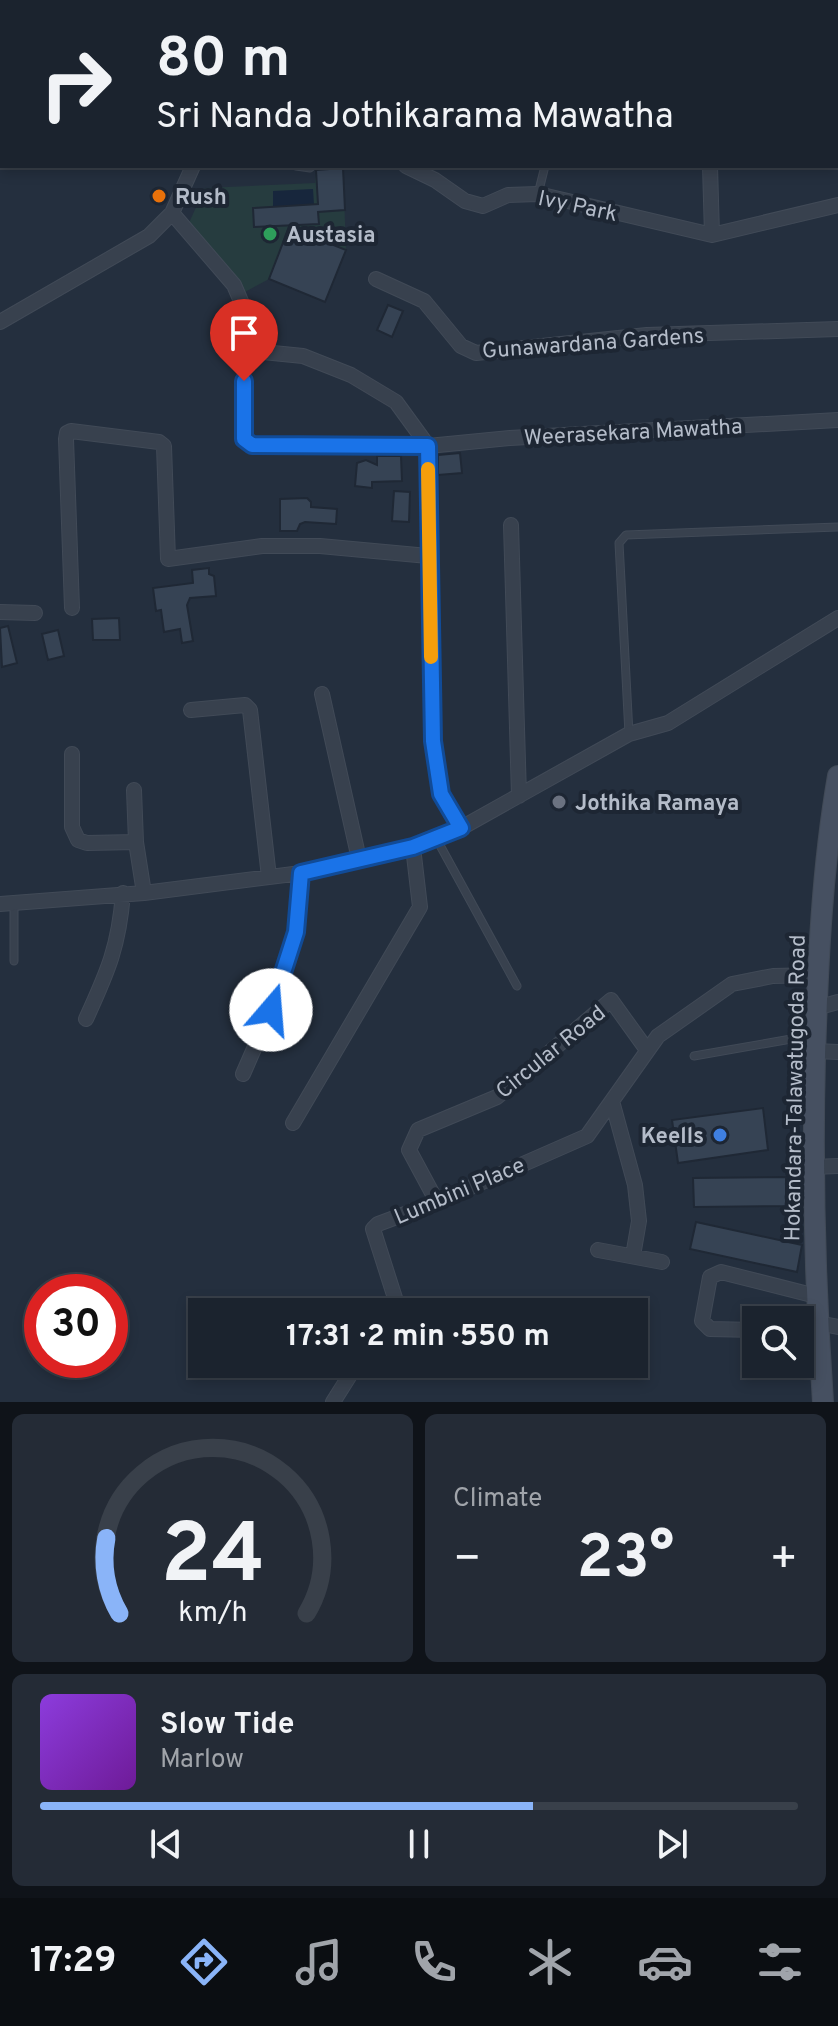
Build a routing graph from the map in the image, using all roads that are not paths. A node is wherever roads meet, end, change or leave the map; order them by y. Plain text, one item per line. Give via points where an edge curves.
1 (192, 168) edge
2 (410, 168) edge
3 (544, 168) edge
4 (710, 168) edge
5 (538, 194) junction
6 (838, 205) edge
7 (172, 213) junction
8 (712, 235) junction
9 (376, 279) dead end
10 (0, 322) edge
11 (838, 329) edge
12 (244, 381) dead end
13 (838, 420) edge
14 (428, 446) junction
15 (511, 525) dead end
16 (838, 527) edge
17 (428, 556) junction
18 (72, 608) dead end
19 (0, 612) edge
20 (35, 613) dead end
21 (838, 618) edge
22 (322, 694) dead end
23 (191, 710) dead end
24 (629, 734) junction
25 (72, 754) dead end
26 (838, 776) edge
27 (134, 790) dead end
28 (519, 796) junction
29 (461, 828) junction
30 (436, 838) junction
31 (136, 842) junction
32 (413, 847) junction
33 (359, 859) junction
34 (301, 873) junction
35 (269, 877) junction
36 (123, 893) junction
37 (144, 893) junction
38 (7, 902) edge
39 (14, 961) dead end
40 (817, 975) junction
41 (517, 986) dead end
42 (838, 1002) edge
43 (816, 1008) junction
44 (86, 1019) dead end
45 (816, 1043) junction
46 (647, 1050) junction
47 (838, 1052) edge
48 (694, 1056) dead end
49 (243, 1074) dead end
50 (612, 1101) junction
51 (293, 1123) dead end
52 (838, 1166) edge
53 (813, 1167) junction
54 (437, 1202) junction
55 (598, 1250) dead end
56 (633, 1256) junction
57 (662, 1262) dead end
58 (816, 1296) junction
59 (395, 1298) edge
60 (818, 1328) edge
61 (742, 1330) edge
62 (348, 1378) edge
63 (333, 1402) edge
64 (823, 1402) edge

1 - 7 street
2 - 5 street, Ivy Park via 483,206 508,195
3 - 5 lane
4 - 8 street
5 - 8 street, Ivy Park
6 - 8 street, Ivy Park
7 - 10 street via 149,236
7 - 14 street via 234,285 263,352 303,356 351,375 396,402
9 - 11 street, Gunawardana Gardens via 424,301 461,346 476,353 647,335
12 - 14 street, Weerasekara Mawatha via 244,439 252,445
13 - 14 street, Weerasekara Mawatha
14 - 17 street
15 - 28 street
16 - 24 lane via 626,535 619,543
17 - 18 street via 262,546 168,559 164,446 71,431 66,439
17 - 29 street via 433,741 441,794
19 - 20 street
21 - 24 street via 668,723
22 - 33 street
23 - 35 street via 245,705 250,710
24 - 28 street
25 - 31 street via 72,827 78,840
26 - 40 main road, Hokandara-Talawatugoda Road
27 - 31 street
28 - 29 street
29 - 30 street
30 - 32 street
30 - 41 lane
31 - 37 street
32 - 33 street
32 - 51 street via 420,907
33 - 34 street
34 - 35 street
34 - 49 street via 296,932
35 - 37 street
36 - 37 street
36 - 38 street
36 - 44 street via 113,960
38 - 39 lane
40 - 43 main road, Hokandara-Talawatugoda Road
40 - 46 street, Lumbini Place via 732,984 658,1036
42 - 43 street
43 - 45 main road, Hokandara-Talawatugoda Road
45 - 47 street
45 - 48 lane
45 - 53 main road, Hokandara-Talawatugoda Road
46 - 50 street, Lumbini Place
46 - 54 street, Circular Road via 611,1000 497,1097 418,1130 409,1150
50 - 54 street, Lumbini Place via 587,1136
50 - 56 street via 635,1185 639,1221
52 - 53 street
53 - 58 main road, Hokandara-Talawatugoda Road
54 - 59 street, Lumbini Place via 373,1229
55 - 56 street
56 - 57 street
58 - 60 main road, Hokandara-Talawatugoda Road
58 - 61 street via 721,1272 710,1277 702,1321 710,1329
60 - 64 main road, Hokandara-Talawatugoda Road
62 - 63 street

